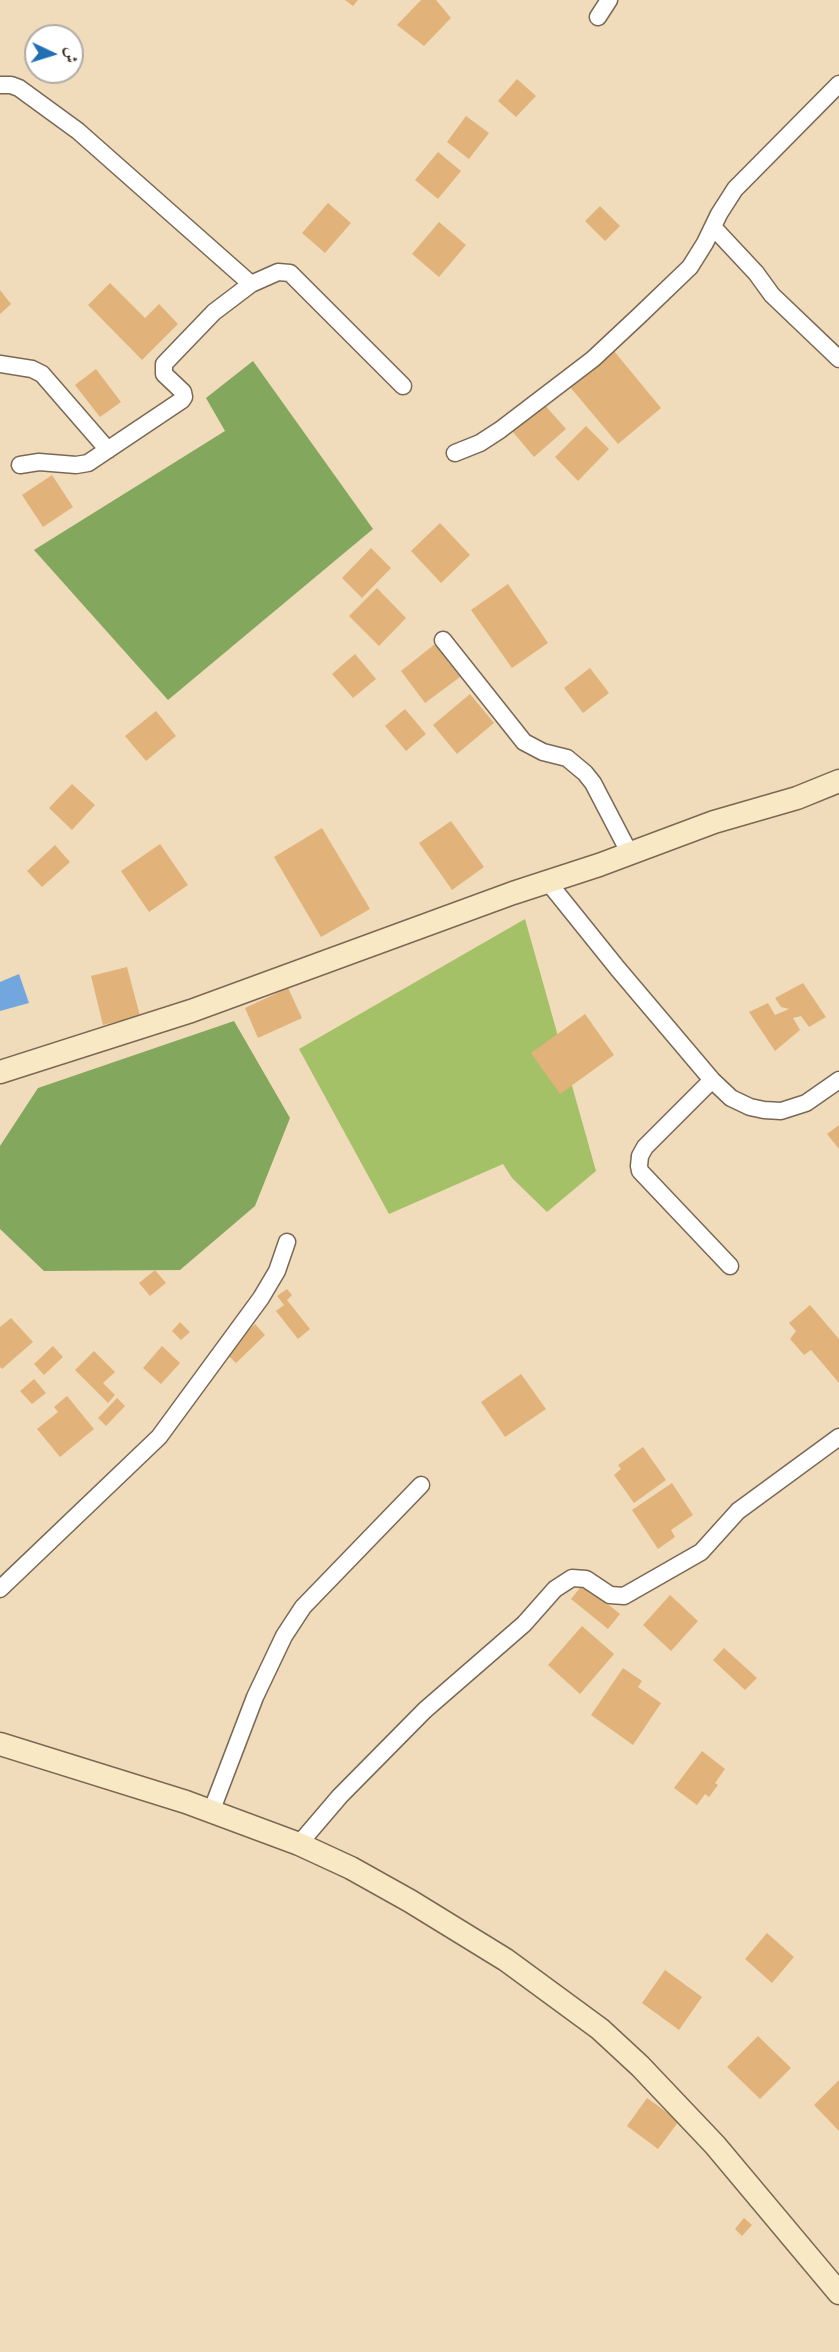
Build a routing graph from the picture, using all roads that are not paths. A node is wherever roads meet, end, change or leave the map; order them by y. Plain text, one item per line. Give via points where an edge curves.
1 (609, 0) edge
2 (598, 17) dead end
3 (839, 84) edge
4 (0, 85) edge
5 (713, 227) junction
6 (251, 284) junction
7 (839, 359) edge
8 (0, 364) edge
9 (404, 386) dead end
10 (108, 450) junction
11 (455, 453) dead end
12 (20, 465) dead end
13 (443, 640) dead end
14 (839, 781) edge
15 (630, 854) junction
16 (548, 882) junction
17 (0, 1072) edge
18 (712, 1080) junction
19 (839, 1080) edge
20 (287, 1242) dead end
21 (730, 1266) dead end
22 (839, 1437) edge
23 (421, 1485) dead end
24 (0, 1589) edge
25 (0, 1744) edge
26 (211, 1812) junction
27 (299, 1844) junction
28 (839, 2293) edge

1 - 2 street
3 - 5 street via 735,189
4 - 6 street via 19,88 78,130
5 - 7 street via 772,295
5 - 11 street via 690,267 593,359 500,430
6 - 9 street via 278,272 290,273
6 - 10 street via 214,312 165,364 164,374 183,392 182,400
8 - 10 street via 42,374
10 - 12 street via 82,465
13 - 15 street via 524,742 567,758 585,772
14 - 15 street
15 - 16 street
16 - 17 street via 191,1011
16 - 18 street
18 - 19 street via 731,1098 750,1107 781,1111 806,1103
18 - 21 street via 645,1147 639,1166
20 - 24 street via 277,1271 261,1298 159,1437
22 - 27 street via 738,1511 701,1552 624,1596 610,1595 586,1579 573,1578 555,1589 524,1624 425,1710 340,1796
23 - 26 street via 303,1607 284,1636 255,1697
25 - 26 street
26 - 27 street
27 - 28 street via 411,1901 506,1960 600,2029 715,2145

